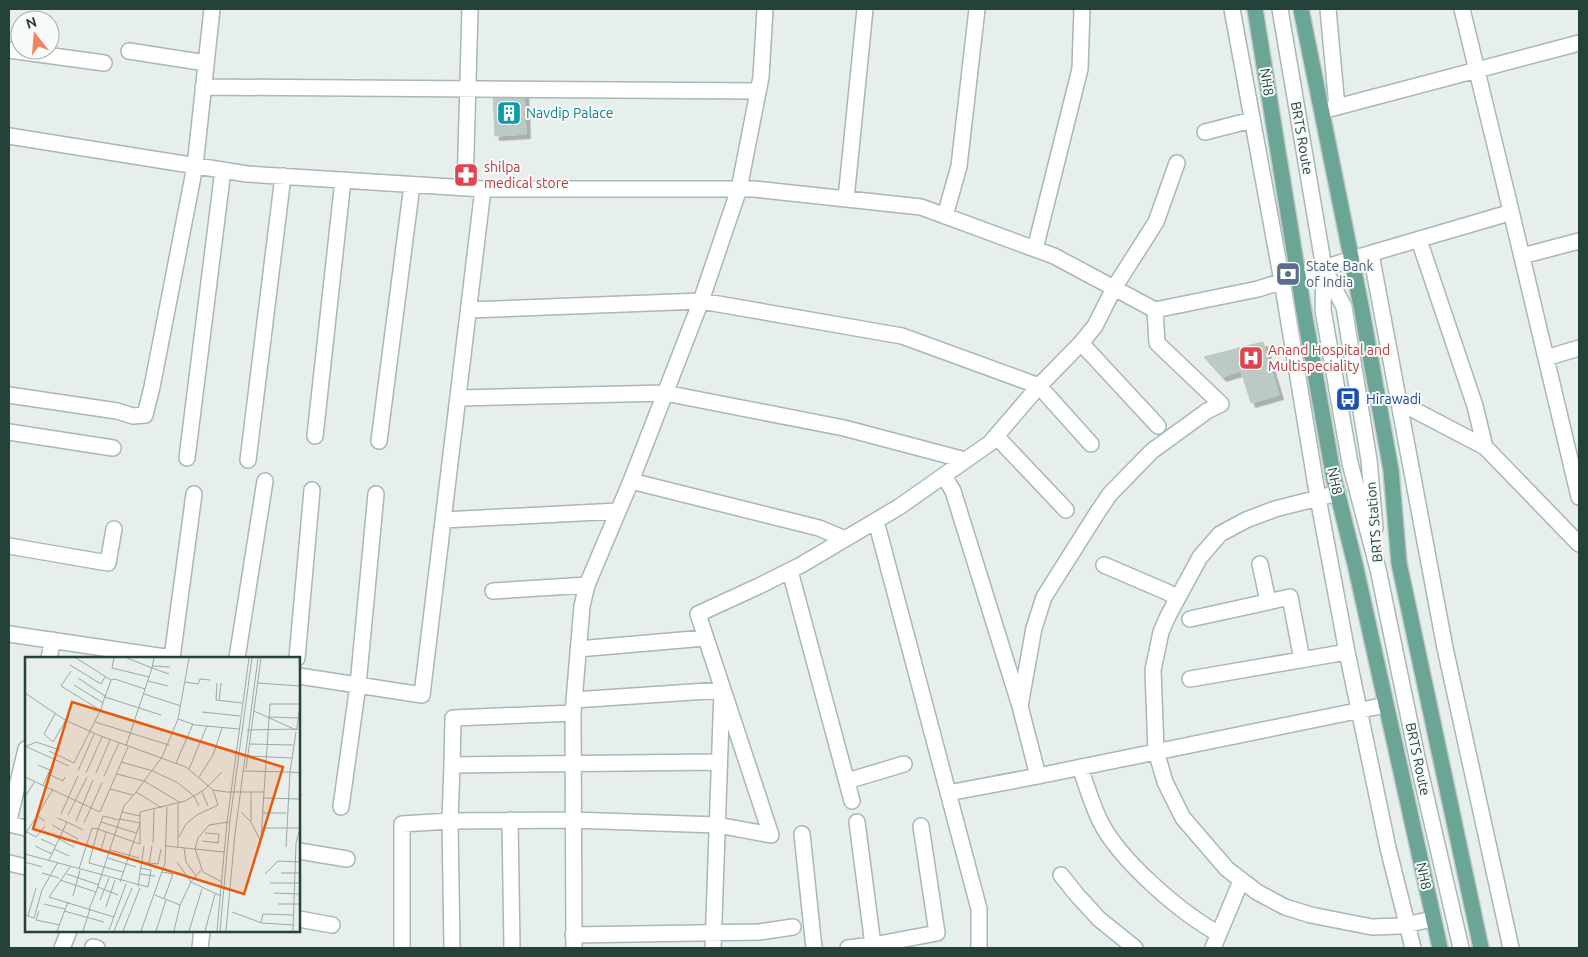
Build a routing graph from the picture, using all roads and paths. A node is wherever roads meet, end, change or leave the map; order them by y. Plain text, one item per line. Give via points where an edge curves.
1 (212, 9) edge
2 (470, 9) edge
3 (766, 9) edge
4 (865, 9) edge
5 (977, 9) edge
6 (1082, 9) edge
7 (1232, 9) edge
8 (1255, 9) edge
9 (1280, 9) edge
10 (1301, 9) edge
11 (1328, 9) edge
12 (1462, 9) edge
13 (1579, 43) edge
14 (9, 50) edge
15 (129, 51) dead end
16 (104, 63) dead end
17 (206, 63) junction
18 (1477, 71) junction
19 (203, 87) junction
20 (468, 89) junction
21 (758, 91) junction
22 (1337, 107) junction
23 (1322, 111) junction
24 (1252, 120) junction
25 (1205, 132) dead end
26 (9, 136) edge
27 (1177, 163) dead end
28 (195, 166) junction
29 (223, 170) junction
30 (283, 176) junction
31 (342, 180) junction
32 (412, 185) junction
33 (465, 188) junction
34 (483, 189) junction
35 (739, 190) junction
36 (846, 199) junction
37 (1512, 211) junction
38 (945, 216) junction
39 (1419, 240) junction
40 (1579, 241) edge
41 (1035, 248) junction
42 (1371, 254) junction
43 (1522, 256) junction
44 (1352, 260) junction
45 (1324, 268) junction
46 (1298, 276) junction
47 (1282, 281) junction
48 (1114, 288) junction
49 (701, 301) junction
50 (469, 310) junction
51 (1155, 310) junction
52 (1081, 343) junction
53 (1579, 348) edge
54 (1546, 358) junction
55 (1039, 386) junction
56 (665, 393) junction
57 (9, 395) edge
58 (459, 398) junction
59 (1399, 402) junction
60 (1158, 426) dead end
61 (9, 432) edge
62 (315, 436) dead end
63 (996, 436) junction
64 (379, 441) dead end
65 (1092, 444) dead end
66 (1485, 447) junction
67 (113, 448) dead end
68 (187, 458) dead end
69 (248, 460) dead end
70 (965, 460) junction
71 (1575, 462) edge
72 (944, 476) junction
73 (265, 481) dead end
74 (631, 481) junction
75 (312, 490) dead end
76 (1338, 493) junction
77 (194, 494) dead end
78 (376, 494) dead end
79 (1579, 497) edge
80 (1318, 498) junction
81 (1066, 510) dead end
82 (618, 511) junction
83 (444, 520) junction
84 (876, 521) junction
85 (114, 529) dead end
86 (845, 538) junction
87 (1579, 544) edge
88 (9, 546) edge
89 (1260, 564) dead end
90 (1104, 565) dead end
91 (1378, 569) junction
92 (790, 570) junction
93 (587, 585) junction
94 (493, 591) dead end
95 (1177, 598) junction
96 (1268, 602) junction
97 (1190, 619) dead end
98 (9, 634) edge
99 (706, 638) junction
100 (53, 640) junction
101 (578, 649) junction
102 (1347, 652) junction
103 (48, 657) edge
104 (165, 657) edge
105 (172, 657) edge
106 (237, 657) edge
107 (296, 657) edge
108 (1302, 660) junction
109 (300, 676) edge
110 (1190, 679) dead end
111 (358, 685) junction
112 (722, 690) junction
113 (1386, 705) junction
114 (573, 706) junction
115 (1020, 706) junction
116 (1358, 711) junction
117 (1156, 751) junction
118 (25, 759) edge
119 (719, 762) junction
120 (573, 764) junction
121 (904, 764) dead end
122 (452, 765) junction
123 (1080, 767) junction
124 (1038, 776) junction
125 (23, 779) edge
126 (847, 781) junction
127 (948, 793) junction
128 (852, 801) dead end
129 (341, 807) dead end
130 (9, 820) edge
131 (510, 820) junction
132 (573, 820) junction
133 (450, 821) junction
134 (857, 822) dead end
135 (9, 824) edge
136 (717, 825) junction
137 (921, 826) dead end
138 (25, 828) edge
139 (802, 834) dead end
140 (300, 851) edge
141 (347, 859) dead end
142 (9, 862) edge
143 (25, 867) edge
144 (1061, 875) dead end
145 (1242, 881) junction
146 (300, 919) edge
147 (1433, 919) junction
148 (1408, 924) junction
149 (332, 925) dead end
150 (793, 927) dead end
151 (69, 932) edge
152 (202, 932) edge
153 (713, 932) junction
154 (1216, 941) edge
155 (574, 942) edge
156 (873, 945) junction
157 (62, 948) edge
158 (200, 948) edge
159 (402, 948) edge
160 (452, 948) edge
161 (512, 948) edge
162 (712, 948) edge
163 (814, 948) edge
164 (848, 948) edge
165 (979, 948) edge
166 (1135, 948) edge
167 (1413, 948) edge
168 (1440, 948) edge
169 (1461, 948) edge
170 (1481, 948) edge
171 (1511, 948) edge

1 - 17 street
2 - 20 street
3 - 21 street
4 - 36 street
5 - 38 street via 960,166
6 - 41 street via 1080,70
7 - 24 street
8 - 46 main road, NH8
9 - 45 street, BRTS Route
10 - 23 main road
11 - 22 street
12 - 18 street
13 - 18 street
14 - 16 street
15 - 17 street
17 - 19 street
18 - 22 street
18 - 37 street
19 - 20 street
19 - 28 street
20 - 21 street
20 - 33 street
21 - 35 street
22 - 23 street
23 - 44 main road
24 - 25 street
24 - 47 street
26 - 28 street
27 - 48 street via 1156,222
28 - 29 street
28 - 57 street via 145,415 133,416
29 - 30 street
29 - 68 street
30 - 31 street
30 - 69 street
31 - 32 street
31 - 62 street
32 - 33 street
32 - 64 street
33 - 34 street
34 - 35 street
34 - 50 street
35 - 36 street
35 - 49 street
36 - 38 street via 921,207
37 - 39 street
37 - 43 street
38 - 41 street
39 - 42 street
39 - 66 street via 1475,406
40 - 43 street
41 - 48 street
42 - 44 street
42 - 59 street
43 - 54 street
44 - 45 street
44 - 170 main road via 1391,470 1399,563
45 - 46 street
45 - 91 street, BRTS Station via 1323,310 1350,463
45 - 91 street, BRTS Station via 1344,306 1369,460
46 - 47 street
46 - 76 main road, NH8
47 - 51 street via 1258,290
47 - 80 street
48 - 51 street
48 - 52 street via 1096,326
49 - 50 street
49 - 55 street via 902,336
49 - 56 street
50 - 58 street
51 - 115 street via 1157,343 1221,404 1152,451 1110,494 1094,518 1044,597 1034,628
52 - 55 street
52 - 60 street
53 - 54 street
54 - 71 street
55 - 63 street
55 - 65 street
56 - 58 street
56 - 70 street via 844,428
56 - 74 street
58 - 83 street
59 - 66 street
59 - 171 street via 1444,648
61 - 67 street
63 - 70 street
63 - 81 street
66 - 87 street
70 - 72 street
71 - 79 street
72 - 84 street
72 - 115 street via 954,491
73 - 106 street
74 - 82 street
74 - 86 street via 819,528
75 - 107 street
76 - 80 street
76 - 113 main road, NH8
77 - 105 street
78 - 111 street
80 - 95 street via 1246,520 1220,534 1200,557
80 - 102 street
82 - 83 street
82 - 93 street
83 - 111 street via 422,695
84 - 86 street
84 - 127 street
85 - 88 street via 108,563
86 - 92 street
89 - 96 street
90 - 95 street
91 - 169 street, BRTS Route
92 - 99 street via 698,614
92 - 126 street
93 - 94 street
93 - 101 street
95 - 117 street via 1162,632 1153,670
96 - 97 street
96 - 108 street via 1290,597
98 - 100 street
99 - 101 street
99 - 112 street
100 - 103 street
100 - 104 street
101 - 114 street
102 - 108 street
102 - 116 street
108 - 110 street
109 - 111 street
111 - 129 street
112 - 114 street
112 - 119 street
112 - 136 street via 771,836
113 - 116 street
113 - 147 main road, NH8
114 - 120 street
114 - 122 street via 453,718
115 - 124 street
116 - 117 street
116 - 148 street
117 - 123 street
117 - 145 street via 1165,782 1183,818 1227,870
118 - 125 street
119 - 120 street
119 - 136 street
120 - 122 street
120 - 132 street
121 - 126 street
122 - 133 street
123 - 124 street
123 - 154 street via 1101,822 1124,857
124 - 127 street
125 - 130 street
126 - 128 street
127 - 165 street via 979,909
131 - 132 street
131 - 133 street
131 - 161 street
132 - 136 street
132 - 155 street
133 - 159 street via 402,824
133 - 160 street
134 - 156 street
135 - 138 street
136 - 153 street
137 - 156 street via 937,934
139 - 163 street
140 - 141 street
142 - 143 street
144 - 166 street via 1099,919
145 - 148 street via 1285,907 1311,915 1372,927
145 - 154 street
146 - 149 street
147 - 148 street
147 - 168 main road, NH8
148 - 167 street
150 - 153 street via 759,932
151 - 157 street
152 - 158 street
153 - 155 street
153 - 162 street
156 - 164 street

